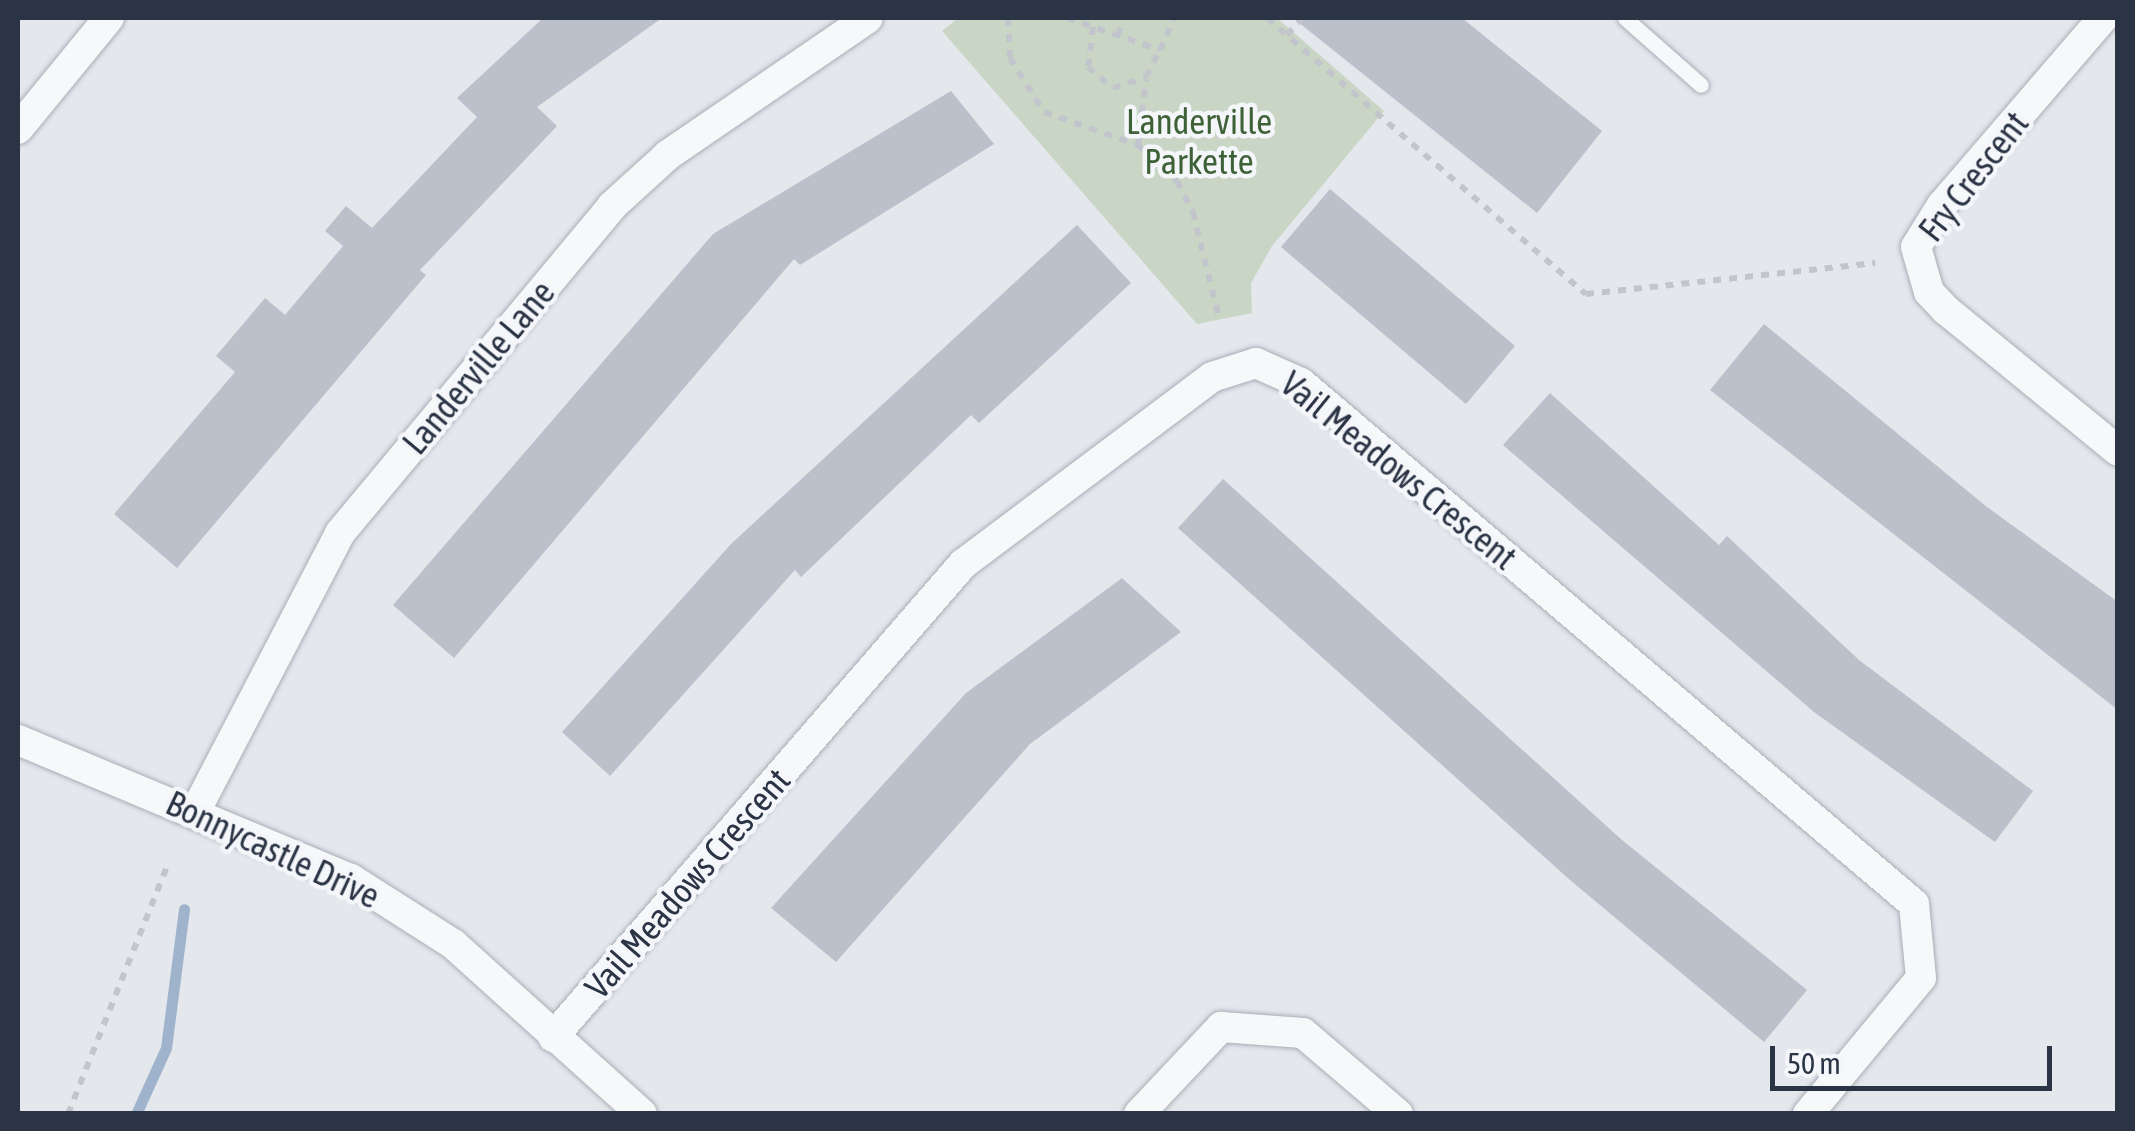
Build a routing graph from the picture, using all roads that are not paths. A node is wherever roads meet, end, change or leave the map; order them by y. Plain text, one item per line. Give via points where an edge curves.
1 (110, 18) edge
2 (868, 18) edge
3 (1625, 18) edge
4 (2102, 18) edge
5 (1701, 85) dead end
6 (18, 129) edge
7 (2118, 452) edge
8 (18, 740) edge
9 (196, 810) junction
10 (553, 1037) junction
11 (642, 1114) edge
12 (1139, 1114) edge
13 (1398, 1114) edge
14 (1808, 1114) edge

1 - 6 street
2 - 9 street, Landerville Lane via 668,155 612,206 340,534
3 - 5 lane
4 - 7 street, Fry Crescent via 1942,205 1916,247 1929,292 1946,310
8 - 9 street, Bonnycastle Drive
9 - 10 street, Bonnycastle Drive via 351,878 453,944
10 - 11 street, Bonnycastle Drive
10 - 14 street, Vail Meadows Crescent via 963,564 1212,377 1256,363 1301,383 1914,904 1922,978
12 - 13 street via 1221,1027 1302,1032

